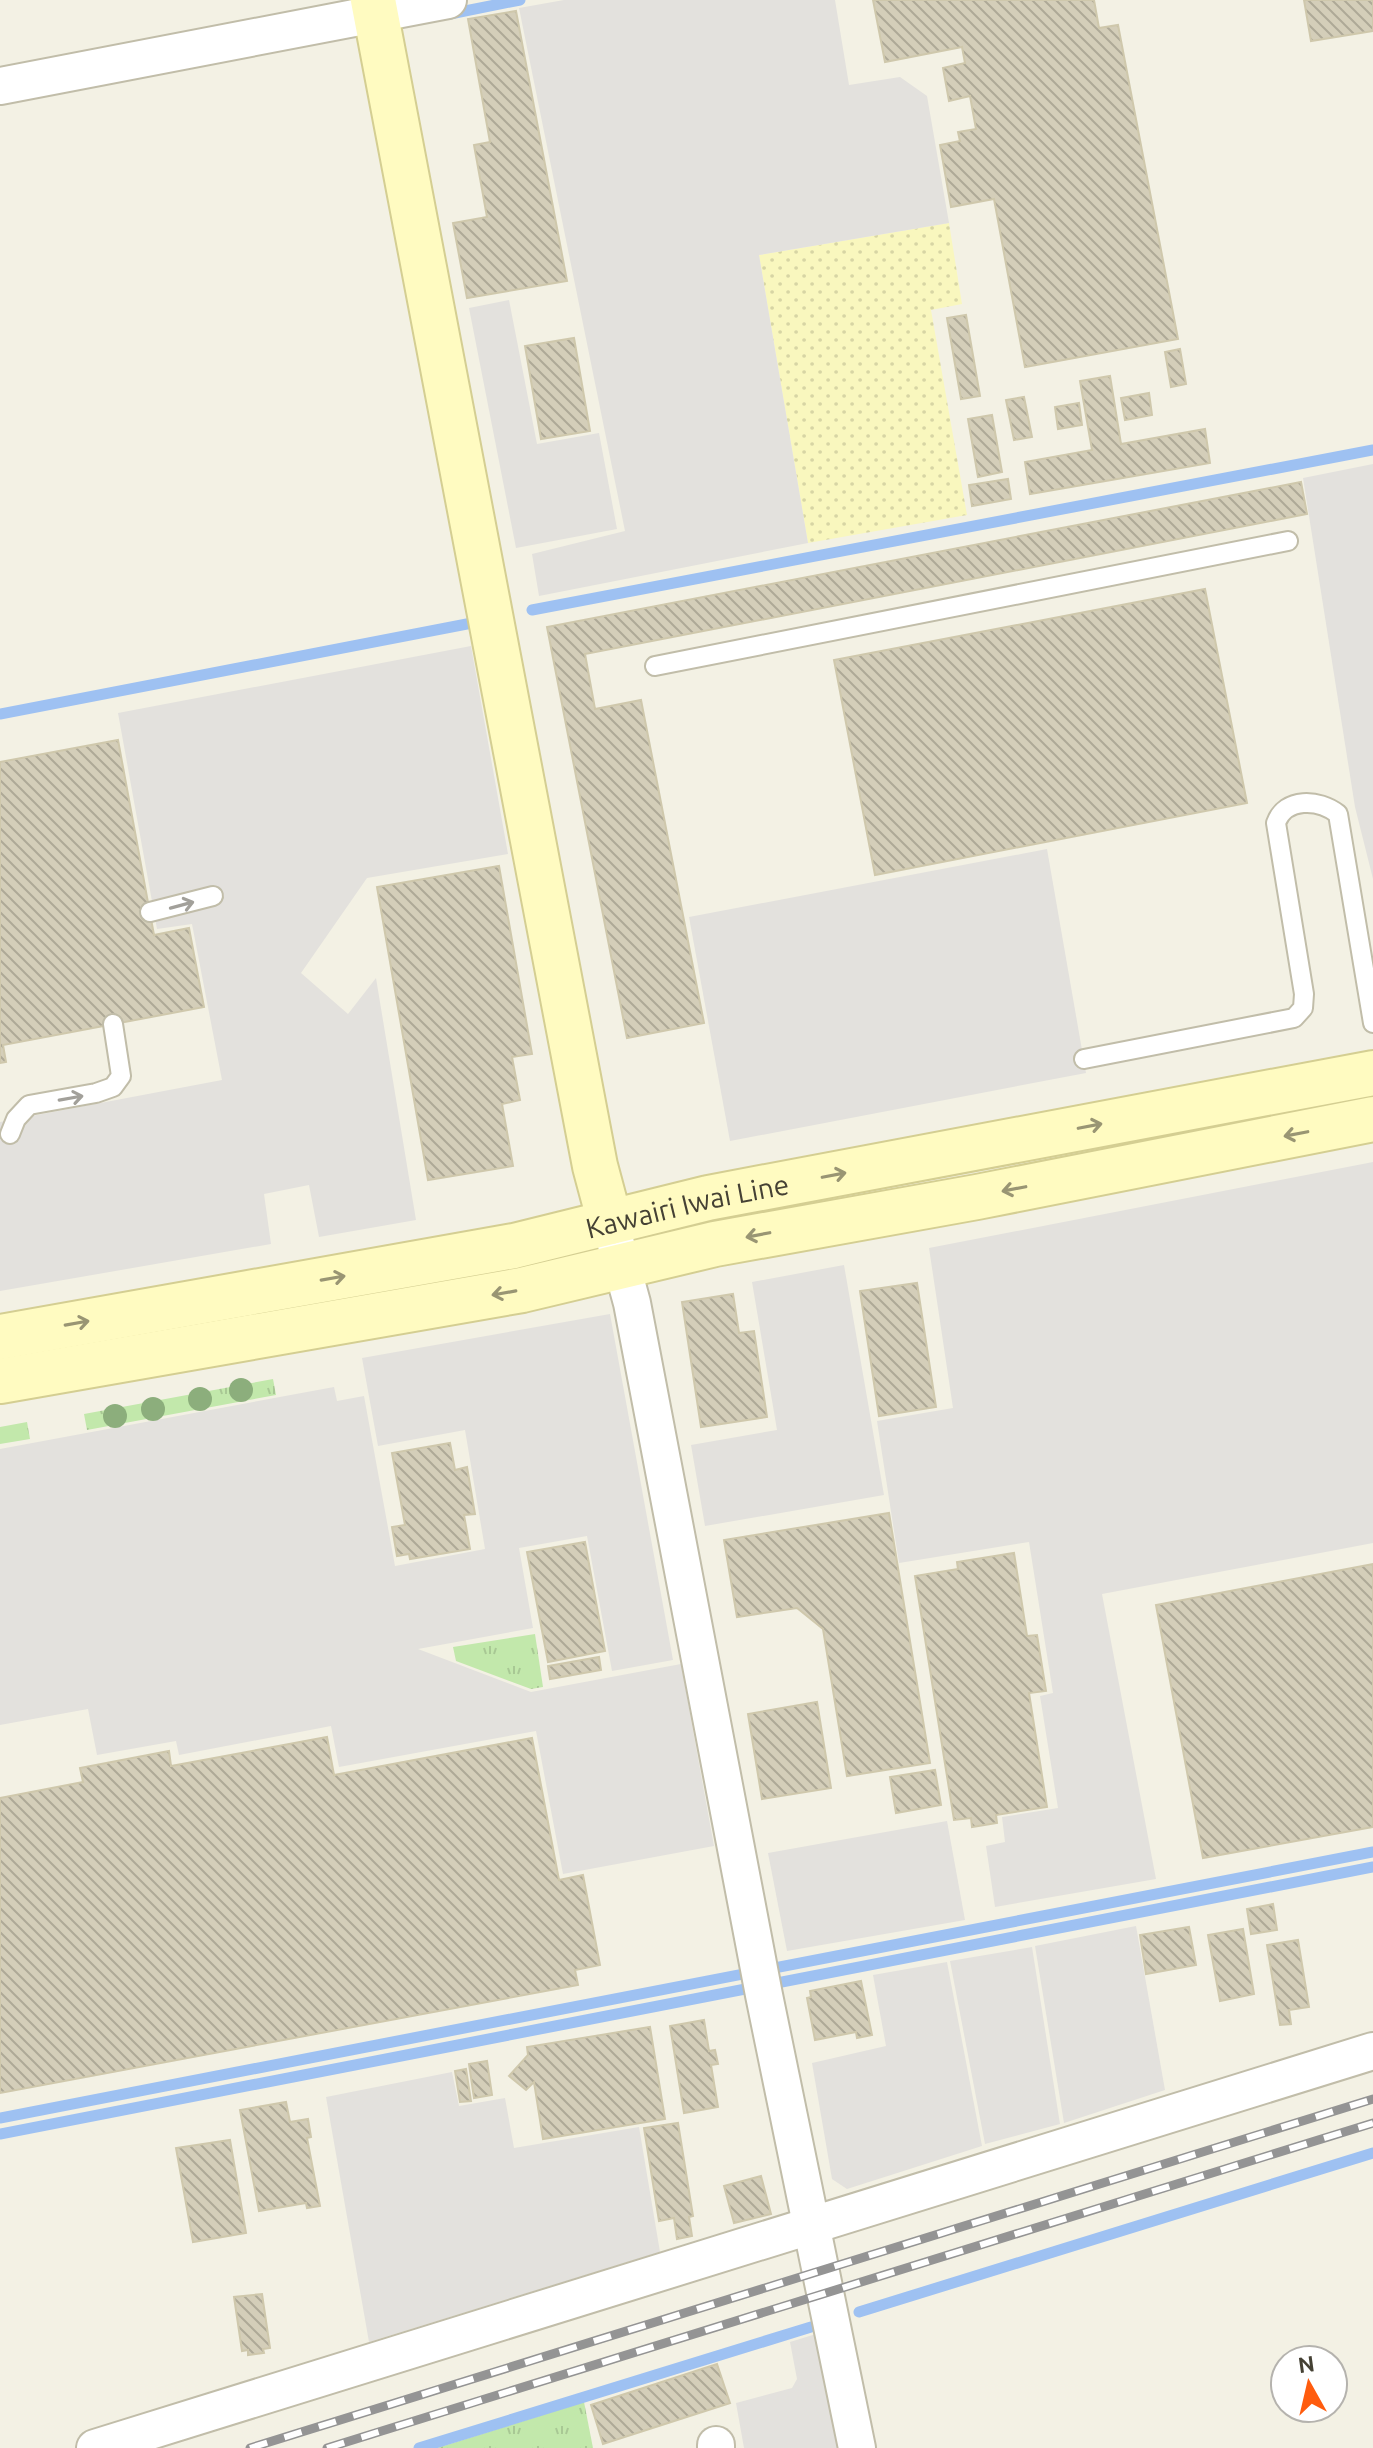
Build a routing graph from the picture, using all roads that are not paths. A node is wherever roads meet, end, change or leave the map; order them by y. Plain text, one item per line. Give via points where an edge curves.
1 (448, 0) edge
2 (374, 7) edge
3 (0, 86) edge
4 (1288, 541) dead end
5 (655, 666) dead end
6 (213, 896) dead end
7 (150, 912) dead end
8 (1373, 1023) edge
9 (113, 1024) dead end
10 (1084, 1059) dead end
11 (1373, 1073) edge
12 (1373, 1119) edge
13 (10, 1134) dead end
14 (610, 1222) junction
15 (622, 1266) junction
16 (0, 1337) edge
17 (0, 1381) edge
18 (1373, 2051) edge
19 (812, 2226) junction
20 (95, 2448) edge
21 (857, 2448) edge

1 - 2 street
2 - 3 street
2 - 14 main road via 595,1166
4 - 5 lane
7 -> 6 lane
8 - 10 lane via 1338,814 1315,803 1289,806 1276,823 1303,1008 1294,1018
13 -> 9 lane via 29,1105 113,1087 121,1076
14 -> 11 main road, Kawairi Iwai Line via 708,1198
12 -> 15 main road, Kawairi Iwai Line
14 - 15 street
16 -> 14 main road, Kawairi Iwai Line via 514,1246
15 -> 17 main road, Kawairi Iwai Line via 506,1293
15 - 19 street
18 - 19 street
19 - 20 street
19 - 21 street

